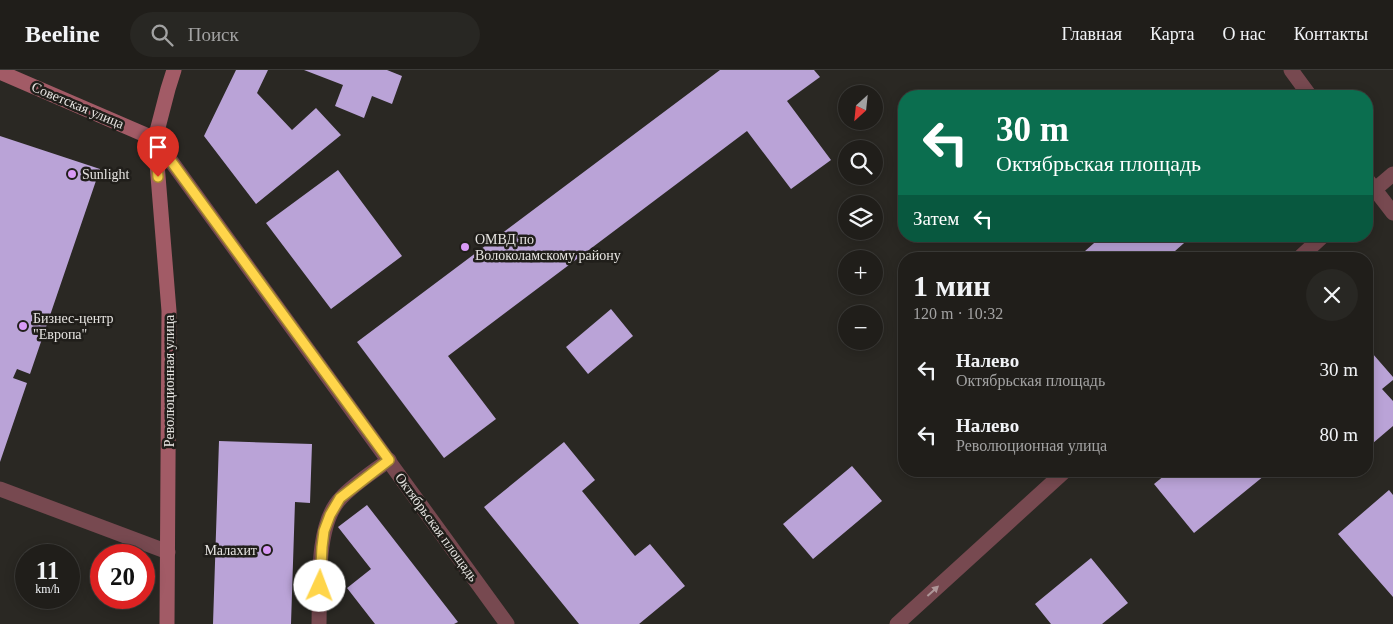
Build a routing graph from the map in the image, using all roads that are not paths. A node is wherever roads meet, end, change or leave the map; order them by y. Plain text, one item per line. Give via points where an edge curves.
1 (174, 70) edge
2 (1291, 70) edge
3 (0, 72) edge
4 (1306, 90) edge
5 (155, 139) junction
6 (1393, 174) edge
7 (1373, 186) edge
8 (1373, 192) edge
9 (1393, 213) edge
10 (1316, 242) edge
11 (1306, 252) edge
12 (389, 460) junction
13 (1058, 477) edge
14 (0, 489) edge
15 (168, 552) junction
16 (167, 624) edge
17 (319, 624) edge
18 (507, 624) edge
19 (897, 624) edge

1 - 5 main road, Революционная улица
2 - 4 street
3 - 5 main road, Советская улица
5 - 12 street, Октябрьская площадь
5 - 15 main road, Революционная улица via 170,311
6 - 7 street
8 - 9 street
10 - 11 street
12 - 17 street via 340,498 330,515 322,547
12 - 18 street, Октябрьская площадь
19 -> 13 street
14 - 15 street
15 - 16 main road, Революционная улица

